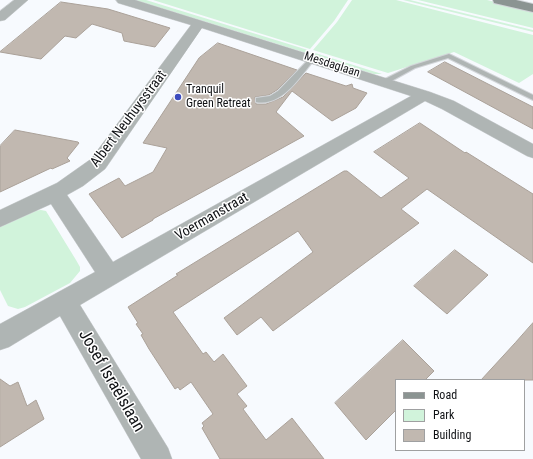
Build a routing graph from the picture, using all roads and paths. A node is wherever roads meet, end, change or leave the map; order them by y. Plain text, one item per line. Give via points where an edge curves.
1 (22, 0) edge
2 (122, 0) edge
3 (499, 0) edge
4 (533, 8) edge
5 (0, 17) edge
6 (200, 23) junction
7 (312, 59) junction
8 (383, 82) junction
9 (424, 95) junction
10 (533, 98) edge
11 (259, 100) dead end
12 (533, 152) edge
13 (55, 193) junction
14 (0, 219) edge
15 (110, 276) junction
16 (65, 302) junction
17 (1, 334) edge
18 (157, 459) edge

1 - 5 street
2 - 6 street, Mesdaglaan
3 - 4 main road
6 - 7 street, Mesdaglaan
6 - 13 street, Albert Neuhuysstraat via 105,156 90,171
7 - 8 street, Mesdaglaan
7 - 11 lane via 281,93 272,98
8 - 9 street, Mesdaglaan
8 - 10 lane via 413,67 449,56
9 - 12 street, Mesdaglaan via 448,105
9 - 15 street, Voermanstraat
13 - 14 street, Albert Neuhuysstraat
13 - 15 street
15 - 16 street, Voermanstraat
16 - 17 street, Voermanstraat
16 - 18 street, Josef Israëlslaan

